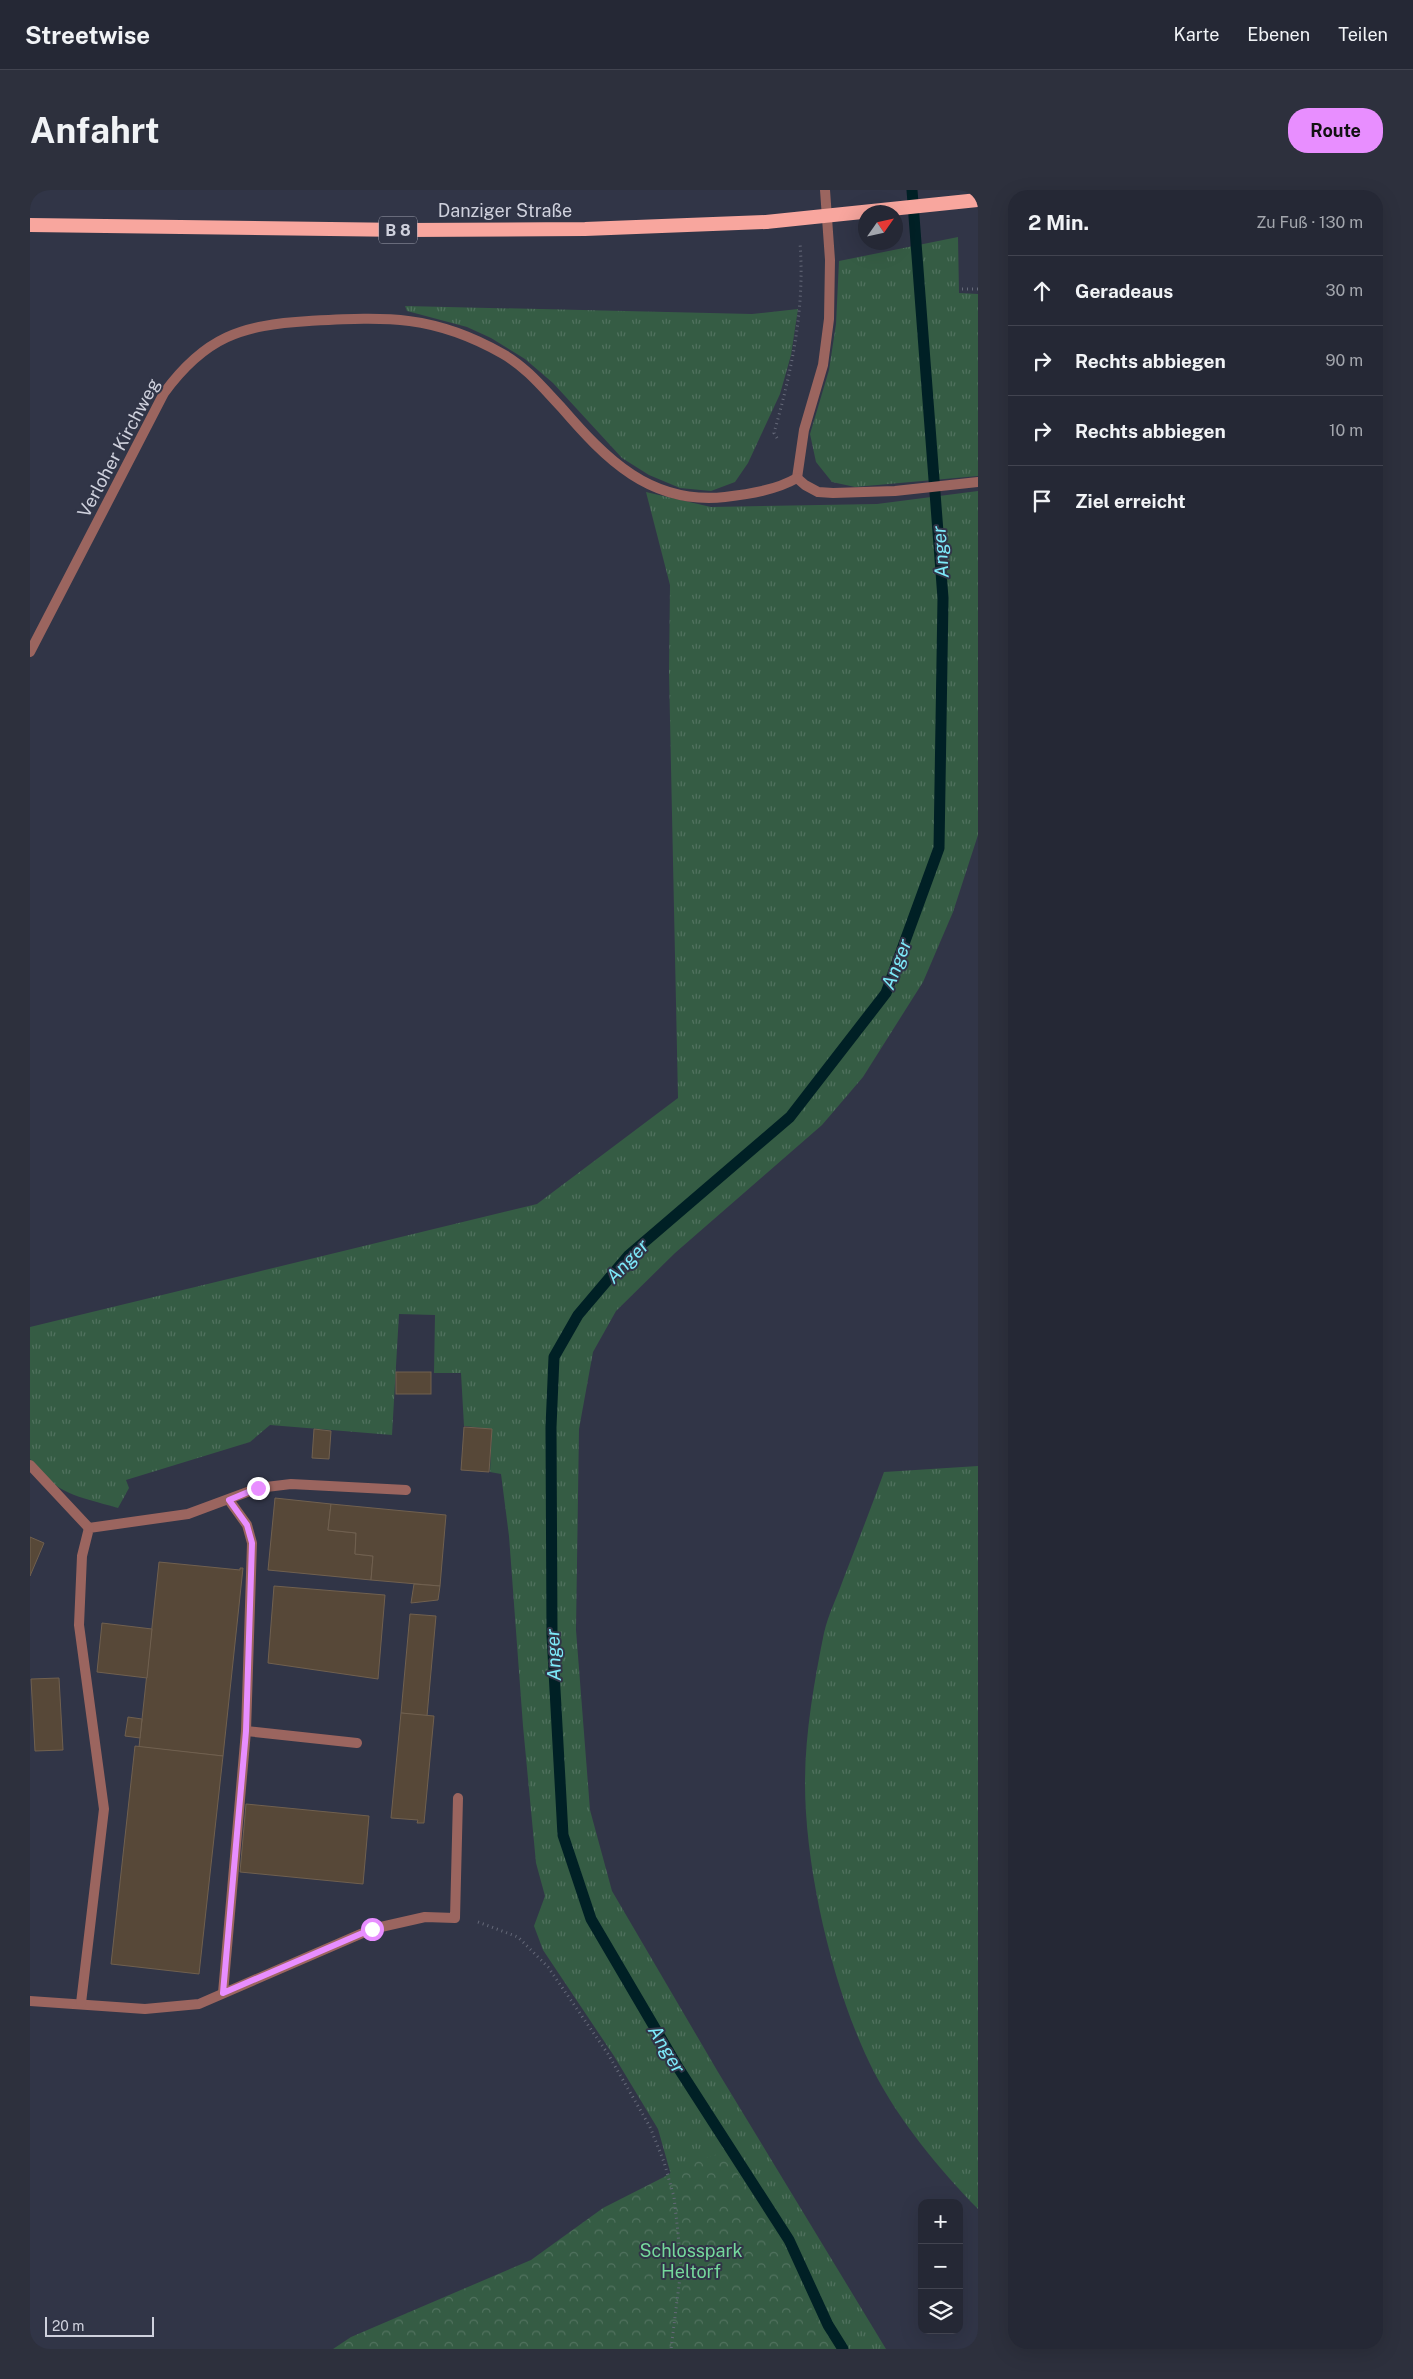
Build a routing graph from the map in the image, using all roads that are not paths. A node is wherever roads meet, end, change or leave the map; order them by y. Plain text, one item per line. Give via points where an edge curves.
1 (825, 190) edge
2 (978, 200) edge
3 (30, 225) edge
4 (798, 478) junction
5 (974, 482) edge
6 (30, 652) edge
7 (30, 1465) edge
8 (406, 1490) dead end
9 (229, 1500) junction
10 (88, 1528) junction
11 (246, 1731) junction
12 (356, 1742) dead end
13 (458, 1798) dead end
14 (223, 1993) junction
15 (30, 2001) edge
16 (81, 2003) junction

1 - 4 street via 830,260 829,319 823,365 804,430
2 - 3 highway, Danziger Straße / B 8, bridge via 766,222 585,229
4 - 5 street via 818,492 895,491
4 - 6 street, Verloher Kirchweg via 782,486 717,498 689,498 649,485 613,462 532,375 504,355 454,331 422,322 374,318 294,322 248,329 209,346 164,393
7 - 10 street
8 - 9 street via 291,1484 258,1488
9 - 10 street via 188,1514
9 - 11 street via 247,1525 252,1543
10 - 16 street via 82,1556 79,1625 104,1809
11 - 12 street
11 - 14 street
13 - 14 street via 455,1918 425,1916 372,1929
14 - 16 street via 199,2004 145,2009
15 - 16 street

